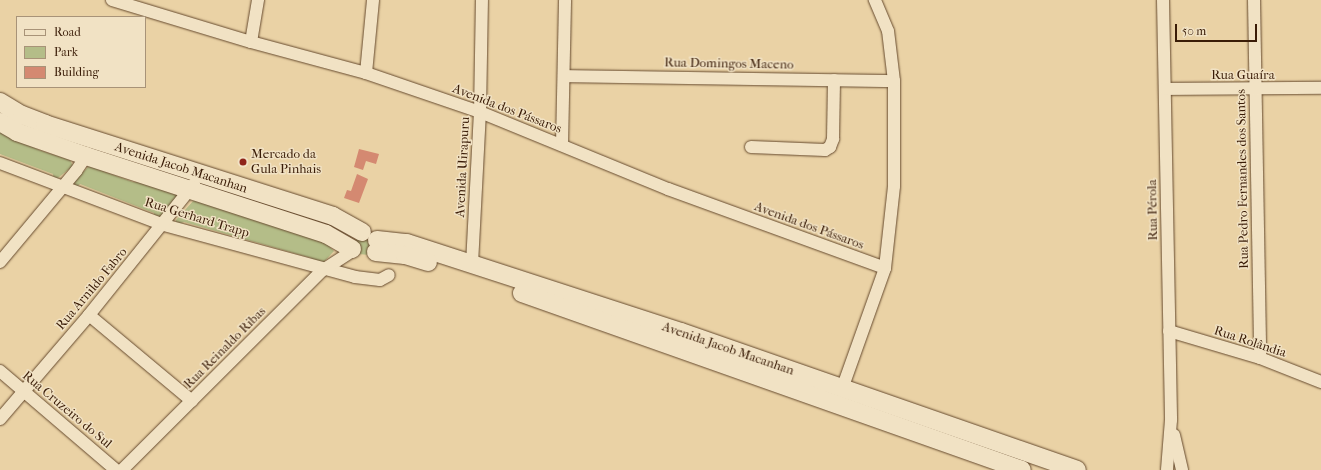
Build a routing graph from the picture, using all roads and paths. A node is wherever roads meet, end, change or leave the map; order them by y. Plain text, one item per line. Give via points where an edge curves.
1 (112, 0) edge
2 (258, 0) edge
3 (373, 0) edge
4 (482, 0) edge
5 (565, 0) edge
6 (875, 0) edge
7 (1163, 0) edge
8 (1254, 0) edge
9 (130, 3) edge
10 (251, 42) junction
11 (366, 74) junction
12 (564, 76) junction
13 (834, 80) junction
14 (894, 80) junction
15 (1321, 88) edge
16 (1165, 89) junction
17 (1256, 89) junction
18 (0, 102) edge
19 (480, 112) junction
20 (0, 122) edge
21 (562, 145) junction
22 (751, 147) dead end
23 (86, 156) junction
24 (0, 163) edge
25 (196, 181) junction
26 (63, 187) junction
27 (164, 225) junction
28 (371, 241) junction
29 (352, 250) junction
30 (0, 262) edge
31 (472, 264) junction
32 (885, 268) junction
33 (323, 270) junction
34 (390, 275) dead end
35 (89, 316) junction
36 (1169, 330) junction
37 (1260, 358) junction
38 (0, 371) edge
39 (1321, 382) edge
40 (842, 389) junction
41 (24, 391) junction
42 (192, 401) junction
43 (0, 419) edge
44 (1171, 420) junction
45 (116, 470) edge
46 (122, 470) edge
47 (1022, 470) edge
48 (1078, 470) edge
49 (1167, 470) edge
50 (1182, 470) edge

1 - 9 street, Avenida dos Pássaros
2 - 10 street
3 - 11 street
4 - 19 street, Avenida Uirapuru
5 - 12 street
6 - 14 street via 888,31
7 - 16 street, Rua Pérola
8 - 17 street, Rua Pedro Fernandes dos Santos
9 - 10 street, Avenida dos Pássaros
10 - 11 street, Avenida dos Pássaros
11 - 19 street, Avenida dos Pássaros
12 - 13 street, Rua Domingos Maceno
12 - 21 street
13 - 14 street, Rua Domingos Maceno
13 - 22 street via 834,139 830,148 825,150
14 - 32 street via 894,186
15 - 17 street, Rua Guaíra
16 - 17 street, Rua Guaíra
16 - 36 street, Rua Pérola
17 - 37 street, Rua Pedro Fernandes dos Santos
18 - 25 main road, Avenida Jacob Macanhan via 22,115
19 - 21 street, Avenida dos Pássaros
19 - 31 street, Avenida Uirapuru
20 - 23 main road, Avenida Jacob Macanhan via 17,132
21 - 32 street, Avenida dos Pássaros via 668,189
23 - 25 main road, Avenida Jacob Macanhan
23 - 26 street
24 - 26 street, Rua Gerhard Trapp
25 - 27 street, Rua Arnildo Fabro
25 - 28 main road, Avenida Jacob Macanhan via 333,216
25 - 29 main road, Avenida Jacob Macanhan via 326,234
26 - 27 street, Rua Gerhard Trapp
26 - 30 street
27 - 33 street, Rua Gerhard Trapp
27 - 35 street, Rua Arnildo Fabro
28 - 29 main road via 352,240
28 - 29 main road, Avenida Jacob Macanhan via 365,259 356,256
28 - 31 main road, Avenida Jacob Macanhan via 407,243
28 - 47 main road, Avenida Jacob Macanhan
29 - 33 street, Rua Reinaldo Ribas
31 - 40 main road, Avenida Jacob Macanhan via 701,338
32 - 40 street
33 - 34 street, Rua Gerhard Trapp via 380,280
33 - 42 street, Rua Reinaldo Ribas
35 - 41 street, Rua Arnildo Fabro
35 - 42 street
36 - 37 street, Rua Rolândia
36 - 44 street, Rua Pérola
37 - 39 street, Rua Rolândia
38 - 41 street, Rua Cruzeiro do Sul
40 - 48 main road, Avenida Jacob Macanhan
41 - 43 street, Rua Arnildo Fabro
41 - 45 street, Rua Cruzeiro do Sul
42 - 46 street, Rua Reinaldo Ribas
44 - 49 street, Rua Pérola
44 - 50 street, Rua Pérola

